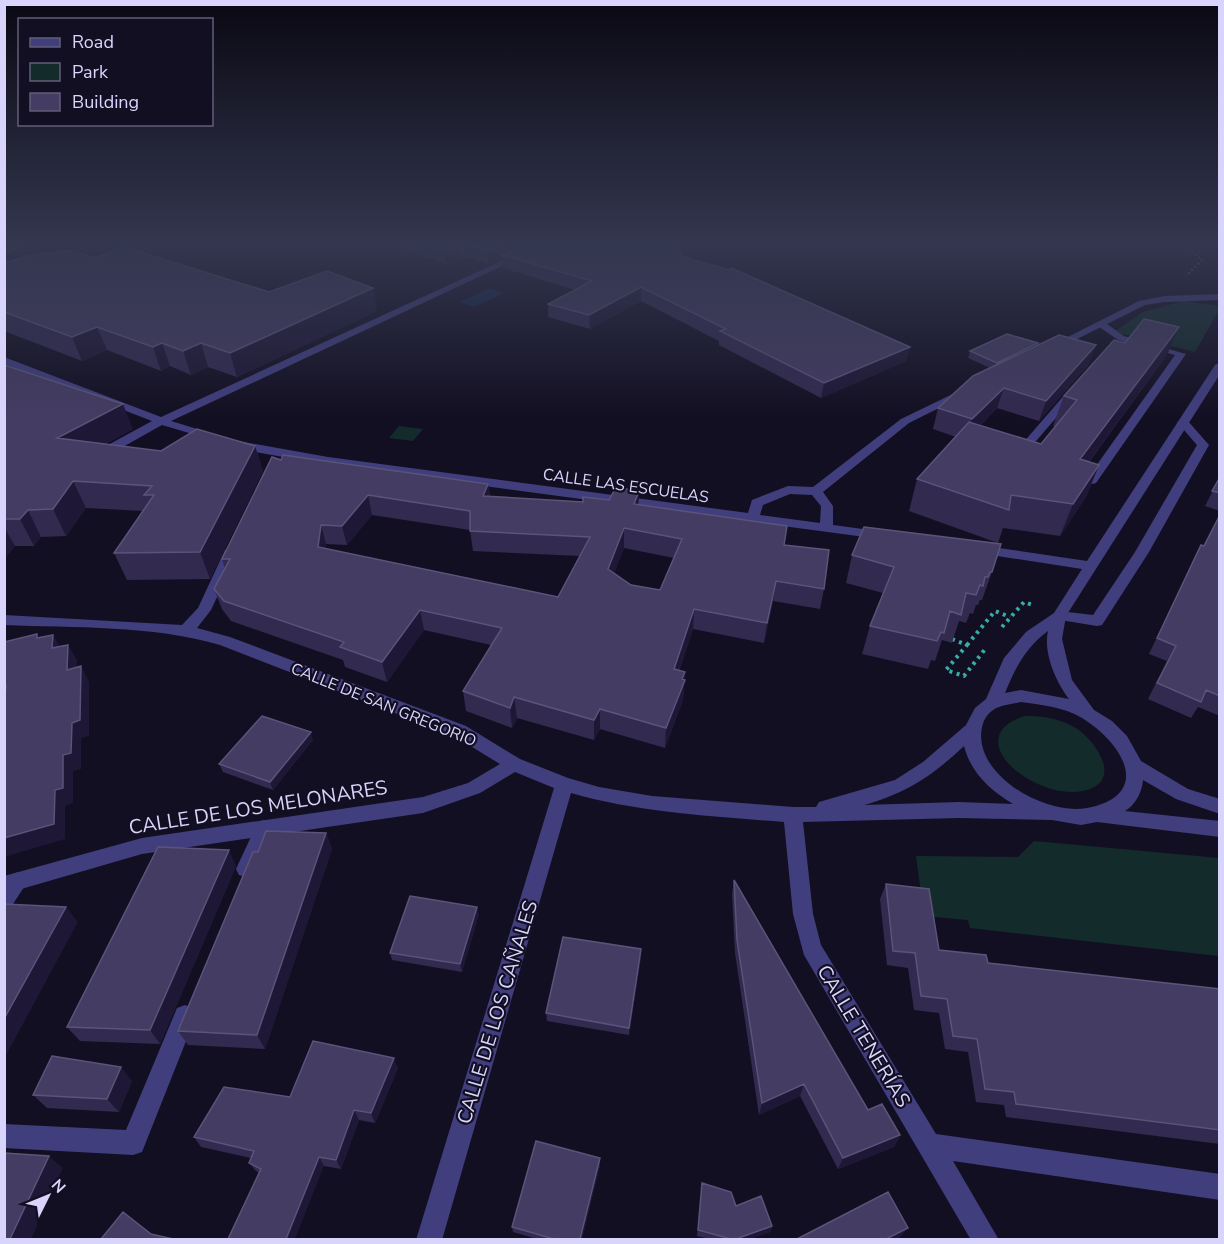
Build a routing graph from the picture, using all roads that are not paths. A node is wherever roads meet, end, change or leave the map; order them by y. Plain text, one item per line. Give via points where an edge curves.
1 (416, 303) edge
2 (1142, 303) edge
3 (1101, 324) junction
4 (1121, 338) junction
5 (1113, 347) edge
6 (1039, 354) edge
7 (4, 360) edge
8 (1220, 365) edge
9 (1081, 383) edge
10 (977, 385) edge
11 (161, 420) junction
12 (1183, 422) junction
13 (1026, 446) edge
14 (94, 459) edge
15 (1092, 480) edge
16 (816, 490) junction
17 (753, 518) junction
18 (826, 528) junction
19 (895, 537) edge
20 (238, 539) edge
21 (966, 547) edge
22 (1091, 566) junction
23 (1059, 616) junction
24 (4, 620) edge
25 (186, 630) junction
26 (993, 702) junction
27 (1088, 713) junction
28 (971, 730) junction
29 (514, 764) junction
30 (1135, 766) junction
31 (564, 784) junction
32 (1220, 807) edge
33 (1051, 813) junction
34 (793, 815) junction
35 (1100, 816) junction
36 (264, 828) junction
37 (1220, 829) edge
38 (11, 883) edge
39 (237, 892) edge
40 (4, 901) edge
41 (192, 1001) edge
42 (4, 1136) edge
43 (929, 1145) junction
44 (1220, 1187) edge
45 (429, 1239) edge
46 (986, 1239) edge

1 - 11 street
2 - 3 street
3 - 4 street
3 - 6 street
4 - 5 street
4 - 15 street via 1181,354
7 - 11 street, CALLE LAS ESCUELAS
8 - 12 street
9 - 13 street
10 - 16 street via 904,421
11 - 14 street
11 - 17 street, CALLE LAS ESCUELAS via 278,458
12 - 22 street
12 - 23 street via 1203,445 1142,552 1097,621
16 - 17 street via 788,490 757,503
16 - 18 street via 827,506
17 - 18 street, CALLE LAS ESCUELAS
18 - 19 street, CALLE LAS ESCUELAS
20 - 25 street via 204,610
21 - 22 street
22 - 23 street
23 - 26 street via 1031,636 1010,662
23 - 27 street via 1054,639 1064,681
24 - 25 street, CALLE DE SAN GREGORIO
25 - 29 street, CALLE DE SAN GREGORIO via 431,719 482,743
26 - 27 street via 1021,696 1054,700
26 - 28 street via 978,714
27 - 30 street via 1126,747
28 - 33 street via 972,748 982,768 999,786 1023,802
28 - 34 street, CALLE DE SAN GREGORIO via 920,774 902,784 872,796
29 - 31 street, CALLE DE SAN GREGORIO
29 - 36 street, CALLE DE LOS MELONARES via 474,788 431,802
30 - 32 street via 1182,794
30 - 35 street via 1135,788 1123,806
31 - 34 street, CALLE DE SAN GREGORIO via 652,803
31 - 45 street, CALLE DE LOS CAÑALES
33 - 34 street, CALLE DE SAN GREGORIO via 959,810
33 - 35 street
34 - 43 street, CALLE TENERÍAS via 803,914 811,948
35 - 37 street
36 - 38 street, CALLE DE LOS MELONARES via 142,846
36 - 39 street
38 - 40 street
41 - 42 street via 133,1143
43 - 44 street
43 - 46 street, CALLE TENERÍAS

